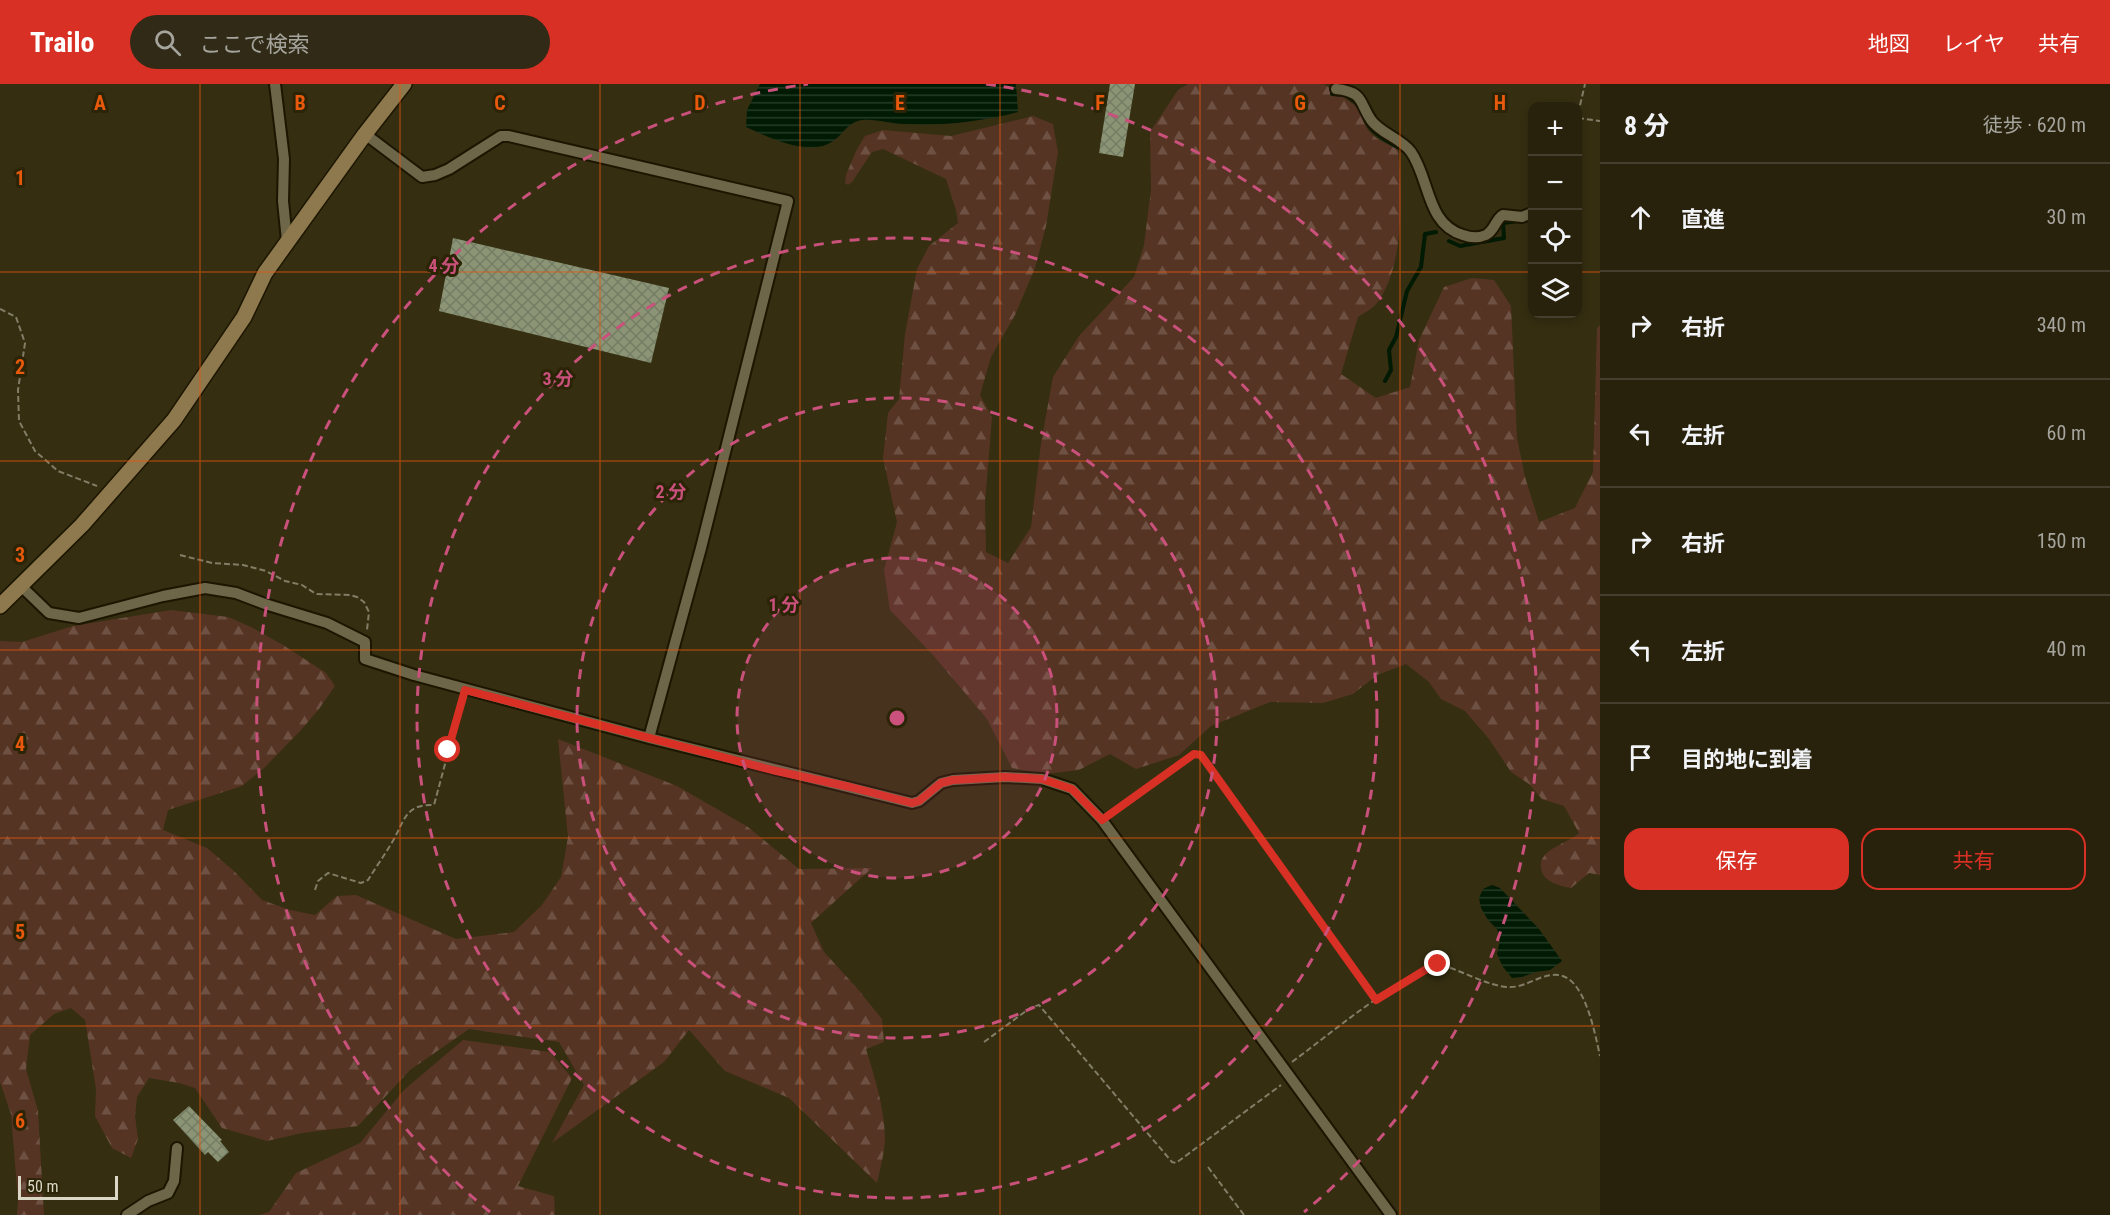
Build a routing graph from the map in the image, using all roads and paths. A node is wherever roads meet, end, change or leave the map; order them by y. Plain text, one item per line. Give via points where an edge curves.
1 (275, 84) edge
2 (404, 84) edge
3 (1586, 84) edge
4 (1336, 89) dead end
5 (1581, 102) edge
6 (1582, 119) edge
7 (1600, 121) edge
8 (365, 134) junction
9 (1528, 215) edge
10 (287, 241) junction
11 (0, 309) edge
12 (110, 493) junction
13 (180, 555) dead end
14 (21, 586) junction
15 (0, 606) edge
16 (365, 642) junction
17 (465, 690) junction
18 (649, 738) junction
19 (1102, 820) junction
20 (315, 890) dead end
21 (1376, 1000) junction
22 (984, 1042) dead end
23 (1600, 1056) edge
24 (1283, 1069) junction
25 (1290, 1078) junction
26 (177, 1148) dead end
27 (1208, 1167) dead end
28 (127, 1215) edge
29 (1244, 1215) edge
30 (1391, 1215) edge

1 - 10 street via 284,159
2 - 8 street
3 - 5 path
4 - 9 street via 1350,90 1364,104 1371,120 1411,152 1431,204 1439,217 1461,235 1484,236 1503,215
6 - 7 path
8 - 10 street
8 - 18 street via 422,177 435,175 501,136 509,136 788,201
10 - 12 street via 265,273 244,317 174,420
11 - 12 path via 16,317 22,330 25,343 18,390 19,421 35,451 58,471
12 - 14 street
13 - 16 path via 266,571 316,594 357,597 369,612
14 - 15 street
14 - 16 street via 49,613 79,618 205,588 236,593 327,623
16 - 17 street via 365,659
17 - 18 street
17 - 20 path via 434,804 422,804 402,819 368,880 361,883 328,873 318,881
18 - 19 street via 912,803 941,783 953,780 1042,779 1072,789
19 - 21 path via 1194,754 1201,755
19 - 24 street
21 - 23 path via 1438,964 1508,987 1558,974 1572,981 1581,993
21 - 24 path
22 - 25 path via 1039,1005 1176,1163
24 - 25 street
25 - 30 street
26 - 28 street via 174,1181 168,1193
27 - 29 path

